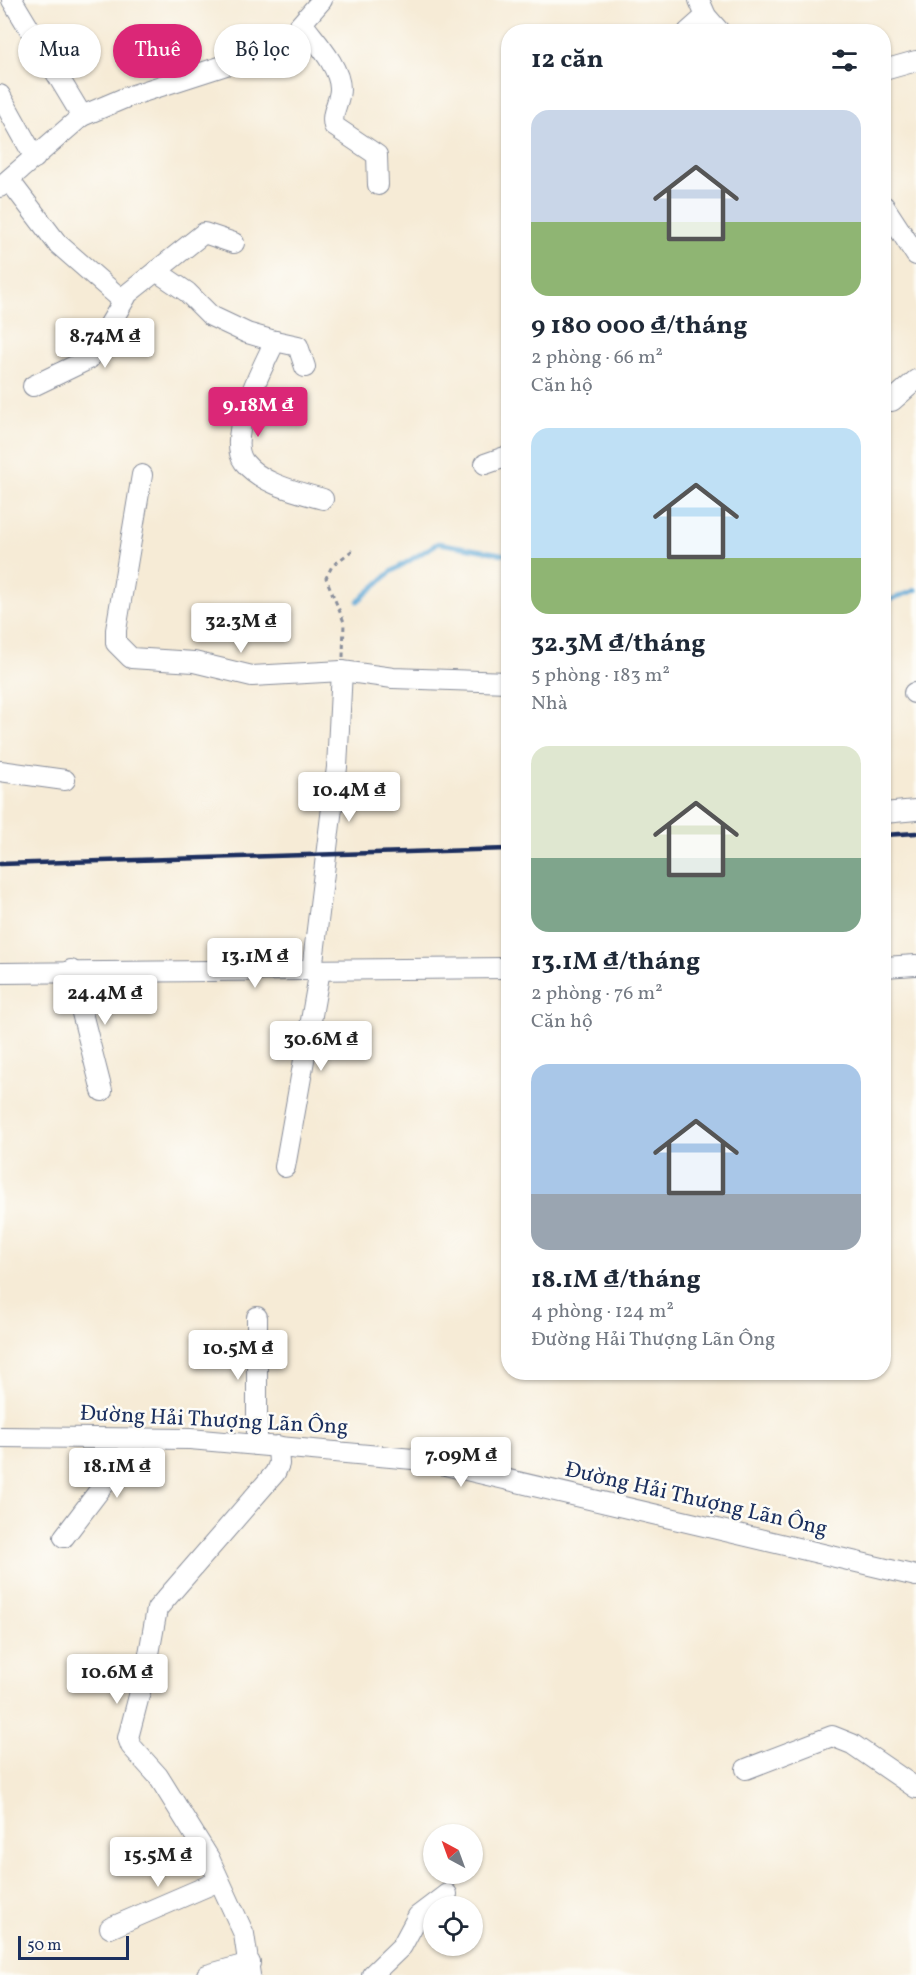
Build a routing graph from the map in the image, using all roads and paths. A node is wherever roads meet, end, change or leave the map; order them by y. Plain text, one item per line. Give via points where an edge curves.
1 (12, 0) edge
2 (322, 0) edge
3 (703, 8) edge
4 (303, 24) edge
5 (693, 24) edge
6 (714, 24) edge
7 (311, 35) edge
8 (916, 61) edge
9 (891, 68) edge
10 (214, 69) edge
11 (0, 95) edge
12 (82, 116) junction
13 (35, 158) junction
14 (5, 183) edge
15 (378, 185) dead end
16 (891, 217) edge
17 (234, 243) dead end
18 (916, 255) edge
19 (156, 272) junction
20 (126, 297) junction
21 (275, 341) junction
22 (305, 367) dead end
23 (916, 380) edge
24 (33, 386) dead end
25 (892, 401) dead end
26 (501, 458) edge
27 (485, 464) dead end
28 (142, 476) dead end
29 (323, 499) dead end
30 (354, 549) dead end
31 (342, 671) junction
32 (501, 682) edge
33 (0, 771) edge
34 (65, 780) dead end
35 (916, 810) edge
36 (891, 812) edge
37 (916, 965) edge
38 (891, 967) edge
39 (501, 968) edge
40 (71, 970) junction
41 (316, 970) junction
42 (0, 973) edge
43 (102, 1091) dead end
44 (285, 1167) dead end
45 (256, 1317) dead end
46 (0, 1437) edge
47 (140, 1437) junction
48 (257, 1444) junction
49 (278, 1446) junction
50 (63, 1537) dead end
51 (916, 1576) edge
52 (746, 1768) dead end
53 (916, 1788) edge
54 (219, 1881) junction
55 (447, 1894) dead end
56 (110, 1928) dead end
57 (250, 1969) edge
58 (207, 1975) edge
59 (372, 1975) edge

1 - 12 street
2 - 4 street
3 - 5 street
3 - 6 street
7 - 15 street via 337,77 340,89 334,126 377,156
8 - 9 street
10 - 12 street
11 - 13 street
12 - 13 street
13 - 14 street
14 - 20 street via 57,243 116,296
16 - 18 street
17 - 19 street via 204,233
19 - 20 street
19 - 21 street via 187,292 211,316
20 - 24 street via 89,359
21 - 22 street via 297,346
21 - 29 street via 246,408 238,441 240,454 255,472 289,489
23 - 25 street
26 - 27 street
28 - 31 street via 116,630 116,643 122,652 131,658 194,662 252,676
30 - 31 path via 332,566 326,578 344,622
31 - 32 street via 393,678
31 - 41 street via 337,767
33 - 34 street
35 - 36 street
37 - 38 street
39 - 41 street
40 - 41 street
40 - 42 street
40 - 43 street
41 - 44 street
45 - 48 street
46 - 47 street, Đường Hải Thượng Lãn Ông
47 - 48 street, Đường Hải Thượng Lãn Ông
47 - 50 street
48 - 49 street, Đường Hải Thượng Lãn Ông
49 - 51 street, Đường Hải Thượng Lãn Ông via 435,1462
49 - 54 street via 275,1473 157,1609 129,1732 131,1746 158,1776 195,1832
52 - 53 street via 832,1736 852,1744
54 - 56 street
54 - 57 street via 244,1934
55 - 59 street via 418,1916 402,1946
57 - 58 street

